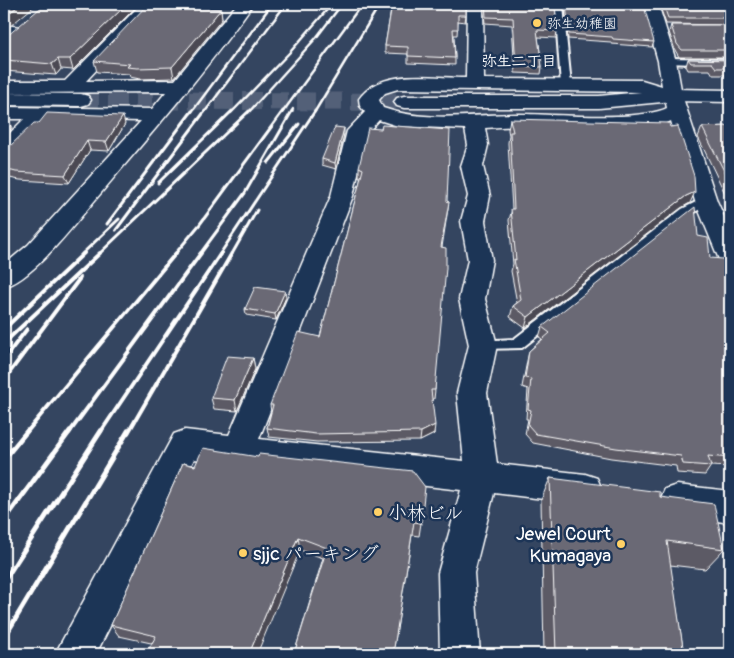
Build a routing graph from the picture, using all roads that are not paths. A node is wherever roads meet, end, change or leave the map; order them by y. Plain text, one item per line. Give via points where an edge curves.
1 (150, 4) edge
2 (245, 4) edge
3 (475, 4) edge
4 (559, 4) edge
5 (596, 6) edge
6 (648, 7) edge
7 (28, 20) edge
8 (8, 34) edge
9 (667, 61) junction
10 (730, 62) edge
11 (475, 84) junction
12 (566, 85) junction
13 (4, 86) edge
14 (182, 86) junction
15 (76, 93) junction
16 (730, 96) edge
17 (4, 99) edge
18 (404, 102) tunnel mouth
19 (675, 103) junction
20 (376, 112) junction
21 (730, 112) edge
22 (4, 113) edge
23 (41, 114) junction
24 (157, 115) junction
25 (474, 123) junction
26 (4, 150) edge
27 (706, 201) junction
28 (730, 257) edge
29 (4, 278) edge
30 (483, 345) junction
31 (240, 450) junction
32 (482, 476) junction
33 (730, 507) edge
34 (75, 654) edge
35 (460, 654) edge

1 - 15 street
2 - 14 street
3 - 11 street
4 - 5 lane
4 - 12 lane
6 - 9 street via 662,28
7 - 8 street
9 - 10 lane
9 - 19 street
11 - 12 street
11 - 20 street via 386,85 369,99
12 - 19 street via 642,86
13 - 15 street
14 - 15 street
14 - 24 street
15 - 17 street
16 - 19 street
18 - 19 street
19 - 21 street
19 - 25 street via 660,119
19 - 27 street
20 - 25 street via 398,120
20 - 31 street via 357,131 342,196
22 - 23 street
23 - 24 street
23 - 26 street
24 - 29 street via 37,251
25 - 30 street via 478,145 472,166 479,196 472,221 480,260 472,300
27 - 28 street
27 - 30 lane via 686,212 517,344
30 - 32 street via 472,393
31 - 32 street
31 - 34 street via 185,444
32 - 33 street
32 - 35 street via 456,573

